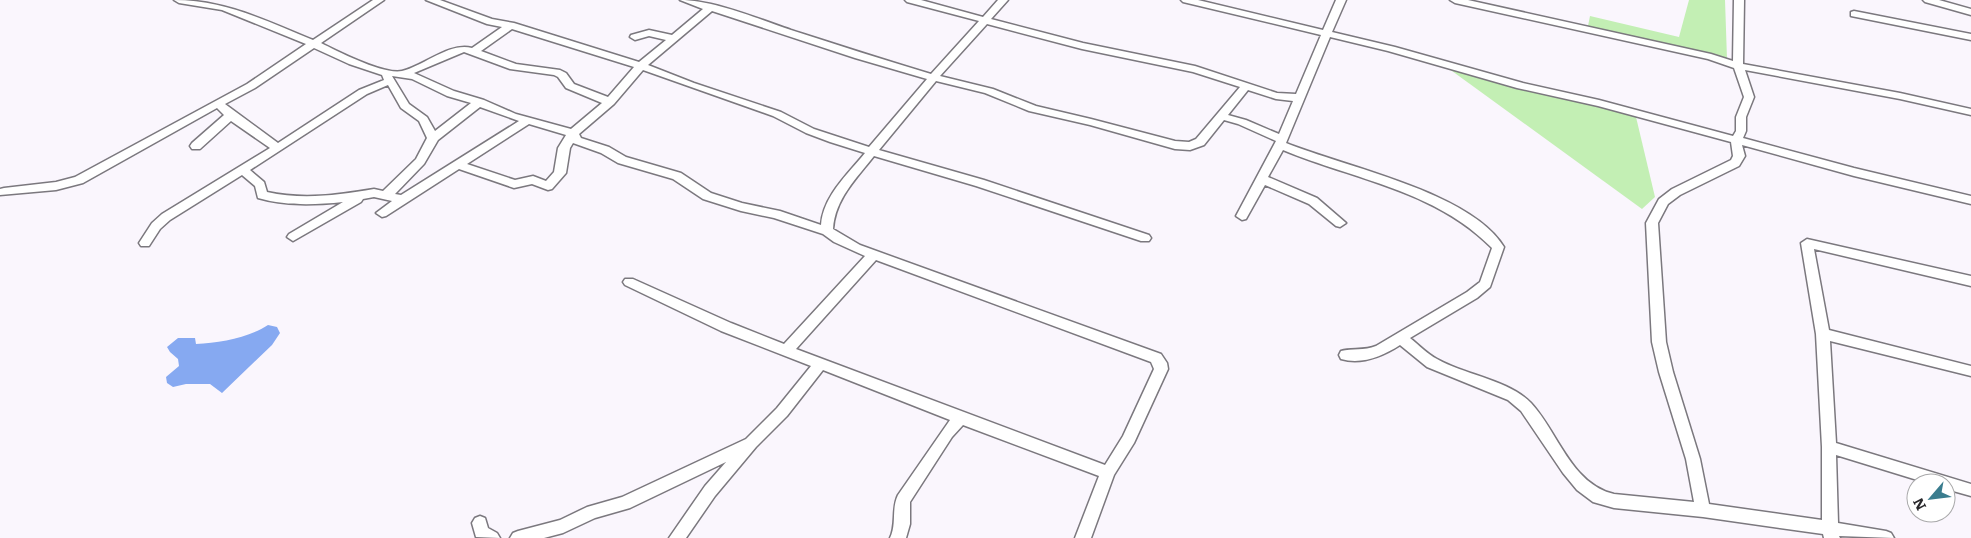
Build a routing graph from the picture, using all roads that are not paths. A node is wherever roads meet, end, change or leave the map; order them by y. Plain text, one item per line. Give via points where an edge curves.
1 (179, 0) edge
2 (379, 0) edge
3 (431, 0) edge
4 (685, 0) edge
5 (910, 0) edge
6 (1003, 0) edge
7 (1186, 0) edge
8 (1341, 0) edge
9 (1455, 0) edge
10 (1739, 0) edge
11 (1928, 0) edge
12 (1959, 0) edge
13 (198, 2) edge
14 (1971, 6) edge
15 (710, 8) junction
16 (1971, 12) edge
17 (1854, 14) dead end
18 (986, 21) junction
19 (511, 25) junction
20 (1326, 33) junction
21 (635, 36) dead end
22 (1971, 37) edge
23 (676, 39) junction
24 (314, 44) junction
25 (473, 52) junction
26 (641, 66) junction
27 (1738, 66) junction
28 (403, 74) junction
29 (387, 76) junction
30 (935, 78) junction
31 (1247, 85) junction
32 (1300, 98) junction
33 (480, 102) junction
34 (610, 102) junction
35 (219, 104) junction
36 (1971, 112) edge
37 (230, 116) junction
38 (1220, 116) junction
39 (527, 121) junction
40 (573, 133) junction
41 (433, 138) junction
42 (1736, 141) junction
43 (1281, 142) junction
44 (196, 146) dead end
45 (277, 148) junction
46 (874, 151) junction
47 (459, 165) junction
48 (243, 170) junction
49 (1262, 179) junction
50 (4, 192) dead end
51 (386, 195) junction
52 (361, 196) junction
53 (404, 200) junction
54 (1971, 200) edge
55 (382, 213) dead end
56 (1242, 216) dead end
57 (1340, 223) dead end
58 (828, 231) junction
59 (293, 237) dead end
60 (1145, 238) dead end
61 (145, 243) dead end
62 (874, 254) junction
63 (1971, 281) edge
64 (629, 282) dead end
65 (1822, 334) junction
66 (1400, 338) junction
67 (787, 350) junction
68 (1346, 355) dead end
69 (821, 363) junction
70 (1971, 371) edge
71 (960, 418) junction
72 (751, 443) junction
73 (1829, 447) junction
74 (1108, 473) junction
75 (1971, 490) edge
76 (1704, 510) junction
77 (480, 523) dead end
78 (1831, 533) edge
79 (492, 538) edge
80 (518, 538) edge
81 (677, 538) edge
82 (898, 538) edge
83 (1084, 538) edge
84 (1886, 538) edge

1 - 13 street
2 - 24 street
3 - 19 street via 490,22
4 - 15 street
5 - 18 street
6 - 18 street
7 - 20 street
8 - 20 street
9 - 27 street via 1711,57
10 - 27 street
11 - 16 street
12 - 14 street
13 - 24 street via 224,8
15 - 23 street
15 - 30 street
17 - 22 street
18 - 30 street
18 - 31 street via 1082,46 1195,69
19 - 25 street
19 - 26 street
20 - 32 street
20 - 42 street
21 - 23 street via 649,33
23 - 26 street
24 - 29 street
24 - 35 street
25 - 28 street via 458,50
25 - 34 street via 514,68 556,72 570,86
26 - 34 street
26 - 46 street via 778,114 810,131
27 - 36 street
27 - 42 street via 1749,97
28 - 29 street
28 - 33 street
29 - 41 street via 405,106 423,119
29 - 45 street
30 - 38 street via 989,91 1033,109 1175,146 1196,145
30 - 46 street via 906,108
31 - 32 street via 1276,96
31 - 38 street
32 - 43 street
33 - 39 street
33 - 41 street
34 - 40 street
35 - 37 street
35 - 50 street via 79,180
37 - 44 street
37 - 45 street
38 - 43 street via 1242,122
39 - 40 street
39 - 47 street
40 - 47 street via 564,148 560,173 548,186 533,180 514,184
40 - 58 street via 576,140 622,160 676,176 707,196
41 - 51 street via 420,160
42 - 54 street
42 - 76 street via 1739,156 1735,163 1676,192 1663,202 1652,223 1660,342
43 - 49 street
43 - 66 street via 1315,159 1425,195 1464,217 1498,246 1486,284
45 - 48 street
46 - 58 street via 834,198 828,214
46 - 60 street
47 - 53 street
48 - 52 street via 260,185 262,196 269,198 310,200
48 - 61 street via 166,217
49 - 56 street
49 - 57 street via 1313,201
51 - 52 street
51 - 53 street
52 - 59 street
53 - 55 street
58 - 62 street via 856,248
62 - 67 street
62 - 74 street via 1156,358 1161,369 1129,439
63 - 65 street via 1807,243
64 - 67 street via 726,327
65 - 70 street
65 - 73 street
66 - 68 street via 1377,353
66 - 76 street via 1432,363 1513,396 1526,407 1568,469 1598,497
67 - 69 street
69 - 71 street
69 - 72 street via 782,412
71 - 74 street
71 - 82 street via 903,500 904,526
72 - 80 street via 624,503 592,512 563,526
72 - 81 street via 710,490
73 - 75 street
73 - 78 street
74 - 83 street
76 - 78 street
77 - 79 street via 481,532
78 - 84 street

